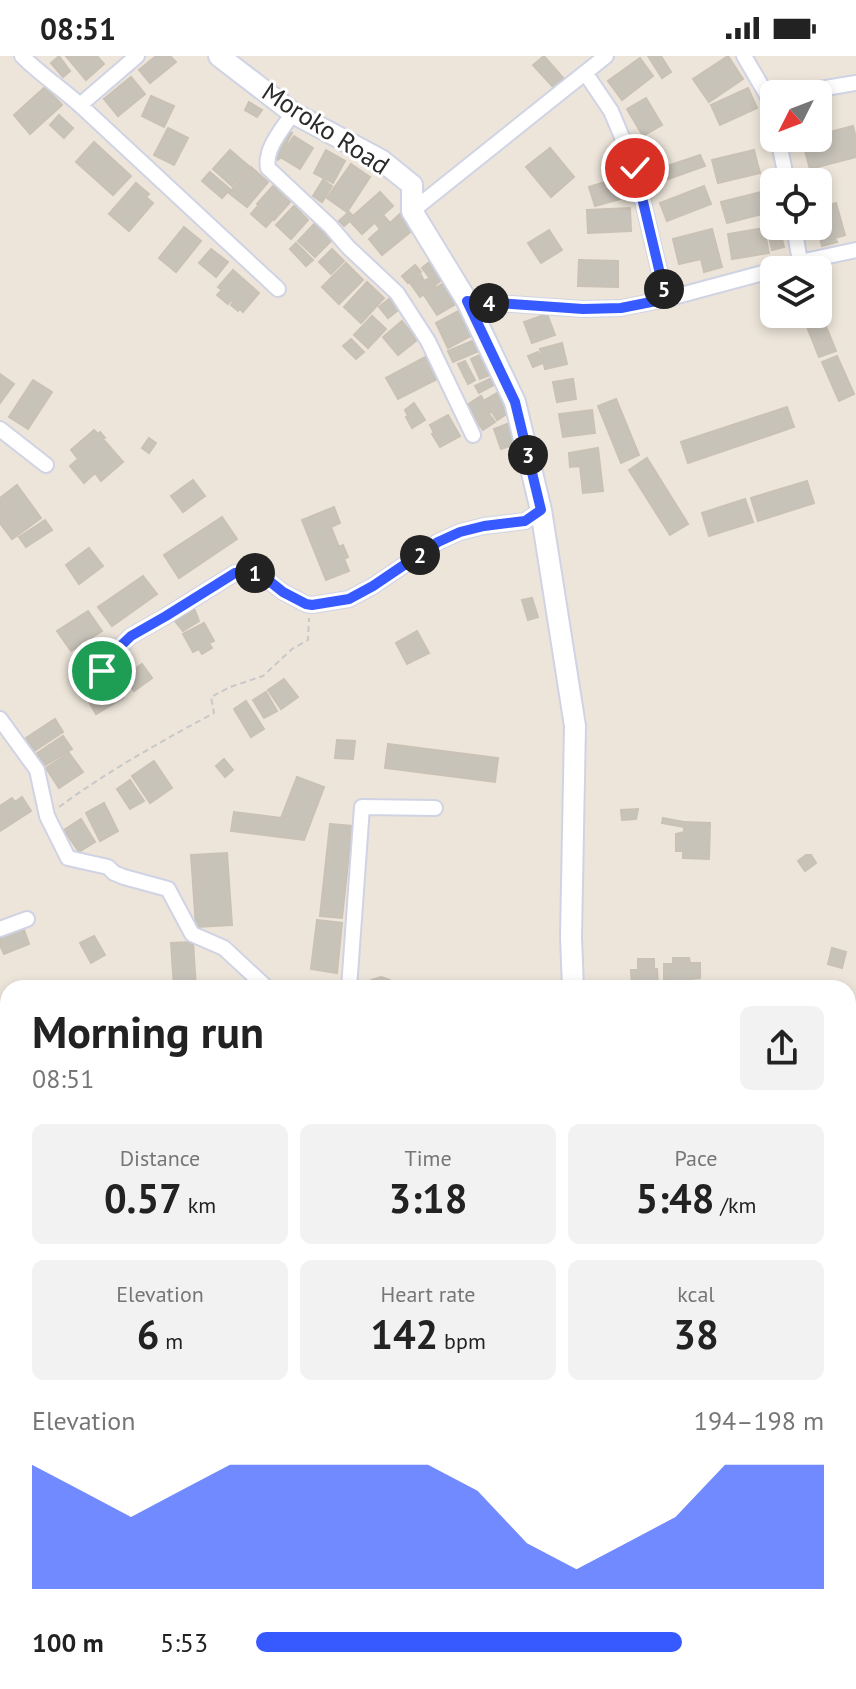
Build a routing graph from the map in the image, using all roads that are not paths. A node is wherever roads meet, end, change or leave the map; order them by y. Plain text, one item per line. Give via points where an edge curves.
1 (22, 56) edge
2 (137, 56) edge
3 (219, 56) edge
4 (606, 56) edge
5 (744, 56) edge
6 (586, 74) junction
7 (760, 80) edge
8 (856, 83) edge
9 (832, 87) edge
10 (80, 105) junction
11 (293, 113) junction
12 (412, 211) junction
13 (856, 250) edge
14 (828, 256) edge
15 (760, 274) edge
16 (278, 289) dead end
17 (666, 299) junction
18 (467, 301) junction
19 (0, 429) edge
20 (473, 435) dead end
21 (46, 465) dead end
22 (541, 510) junction
23 (102, 671) dead end
24 (0, 719) edge
25 (435, 808) dead end
26 (27, 919) dead end
27 (0, 929) edge
28 (258, 980) edge
29 (350, 980) edge
30 (573, 980) edge

1 - 10 street
2 - 10 street
3 - 11 street, Moroko Road
4 - 6 street
5 - 7 street
6 - 12 street
6 - 17 street via 611,111 635,168
8 - 9 street
10 - 16 street
11 - 12 street, Moroko Road via 381,160 412,185
11 - 20 street via 271,147 268,168 397,293 428,341
12 - 18 street
13 - 14 street
15 - 17 street
17 - 18 street via 583,309
18 - 22 street via 515,402
19 - 21 street
22 - 23 street via 525,521 484,526 438,542 349,599 306,604 263,576 235,573 131,636
22 - 30 street via 575,726
24 - 28 street via 37,770 47,816 68,858 168,889 192,934 224,948
25 - 29 street via 362,807
26 - 27 street

